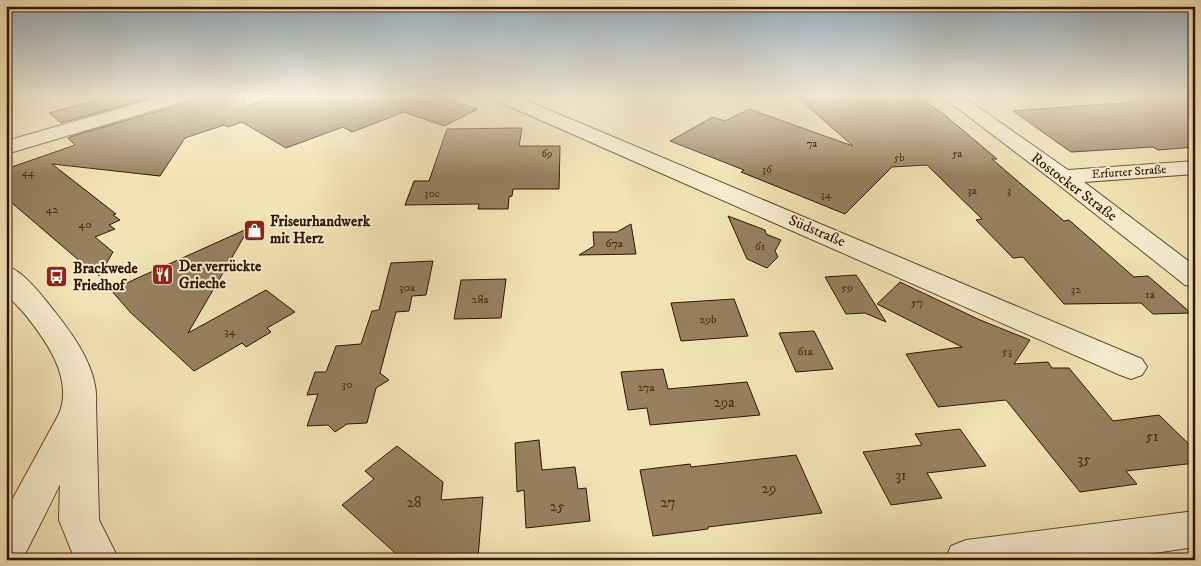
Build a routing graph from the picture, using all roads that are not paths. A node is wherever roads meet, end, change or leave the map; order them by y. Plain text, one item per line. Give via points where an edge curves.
1 (89, 123) edge
2 (586, 123) edge
3 (989, 123) edge
4 (6, 148) edge
5 (1195, 167) edge
6 (1063, 177) junction
7 (6, 274) edge
8 (1195, 279) edge
9 (1131, 367) dead end
10 (79, 405) junction
11 (1195, 529) edge
12 (6, 550) edge
13 (98, 560) edge
14 (966, 560) edge

1 - 4 street
2 - 9 street, Südstraße
3 - 6 street, Rostocker Straße
5 - 6 street, Erfurter Straße
6 - 8 street, Rostocker Straße
7 - 10 street via 60,340 71,361
10 - 12 street
10 - 13 street via 79,520
11 - 14 street

